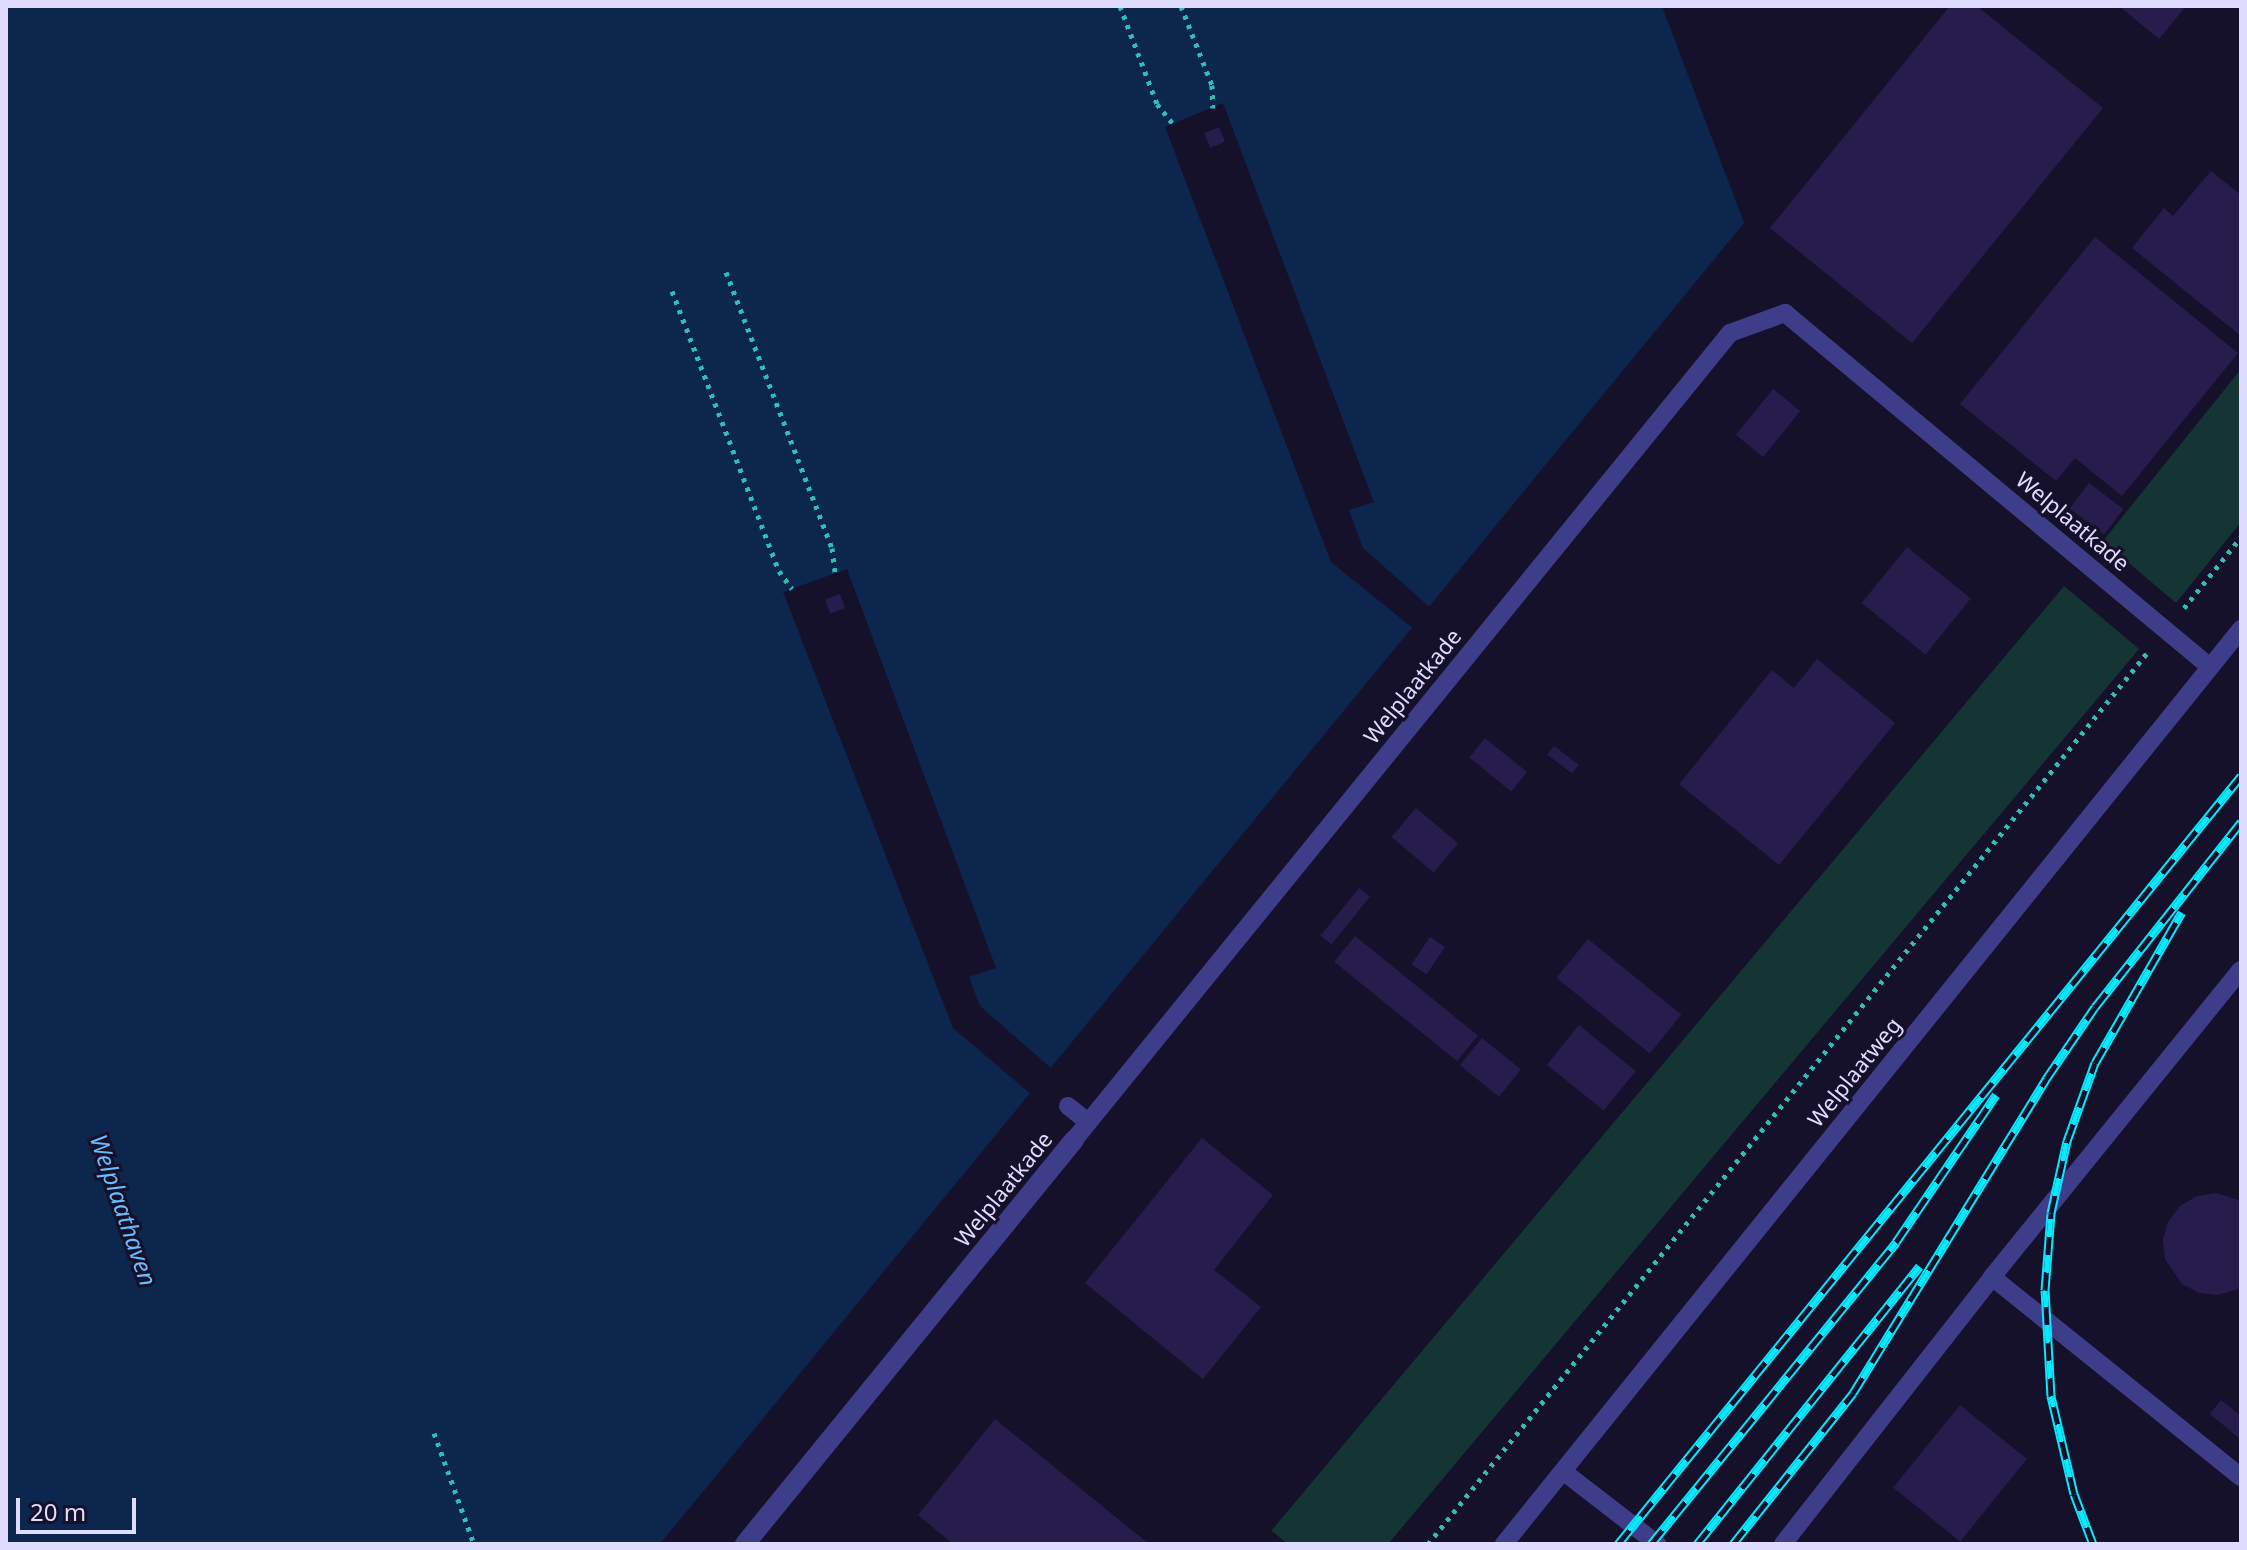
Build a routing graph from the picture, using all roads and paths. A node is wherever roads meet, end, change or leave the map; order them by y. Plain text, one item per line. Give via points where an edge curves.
1 (1120, 6) edge
2 (1181, 6) edge
3 (1213, 108) dead end
4 (1173, 124) dead end
5 (726, 272) dead end
6 (672, 291) dead end
7 (2241, 537) edge
8 (835, 573) dead end
9 (792, 589) dead end
10 (2241, 629) edge
11 (2166, 630) junction
12 (2210, 667) junction
13 (2241, 970) edge
14 (1068, 1106) dead end
15 (1088, 1122) junction
16 (1074, 1140) joint
17 (1992, 1277) junction
18 (434, 1433) dead end
19 (1564, 1472) junction
20 (2241, 1477) edge
21 (474, 1544) edge
22 (745, 1544) edge
23 (1428, 1544) edge
24 (1504, 1544) edge
25 (1657, 1544) edge
26 (1783, 1544) edge

1 - 4 path via 1157,104
2 - 3 path via 1212,85
5 - 8 path via 832,548
6 - 9 path via 779,571
7 - 11 path
10 - 12 lane, Welplaatweg
11 - 12 lane, Welplaatkade
11 - 15 lane, Welplaatkade via 1785,313 1730,333 1460,650
11 - 23 path
12 - 19 lane, Welplaatweg
13 - 17 lane
14 - 15 lane
15 - 16 lane, Welplaatkade
16 - 22 street, Welplaatkade
17 - 20 lane
17 - 26 lane
18 - 21 path
19 - 24 lane, Welplaatweg
19 - 25 lane

